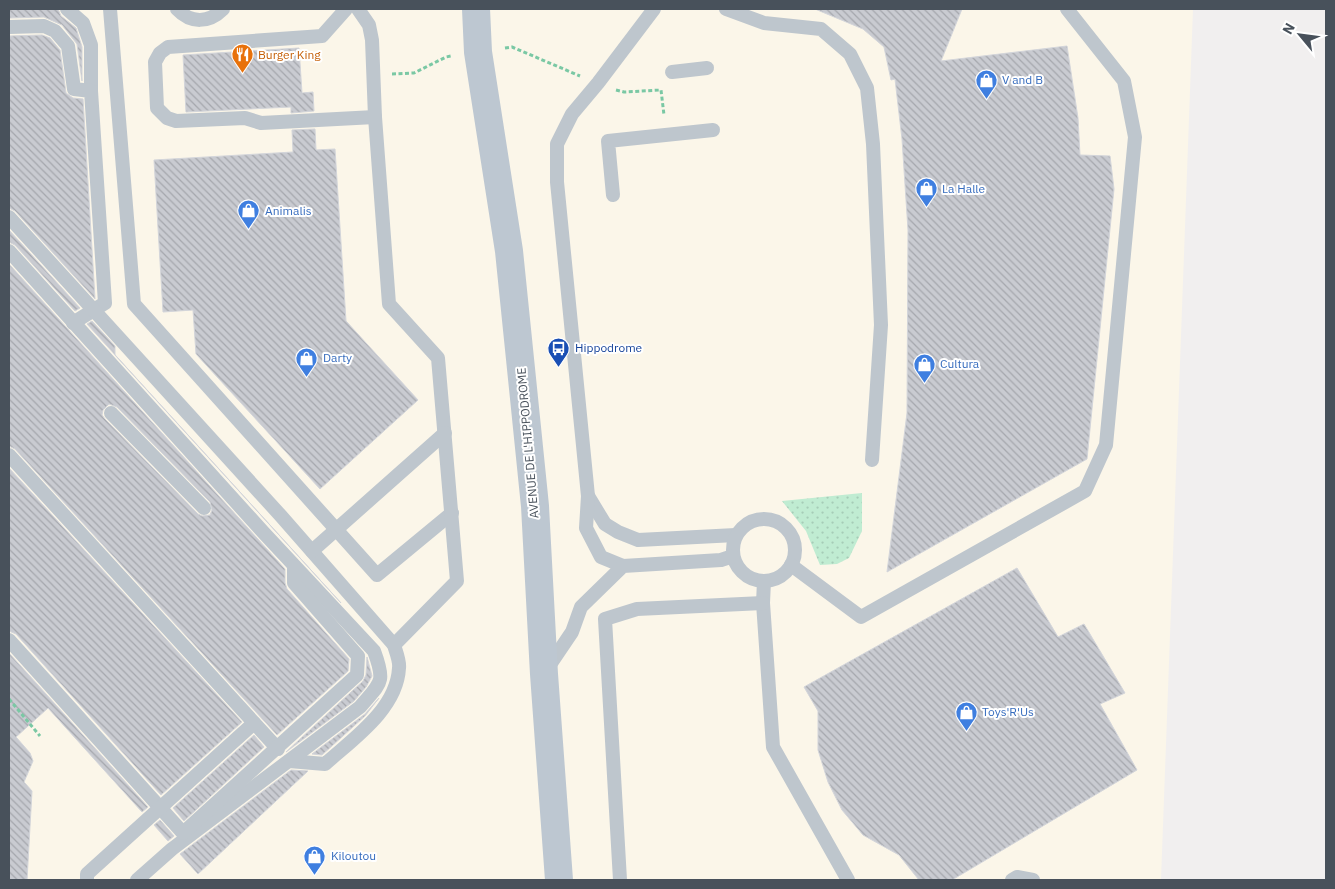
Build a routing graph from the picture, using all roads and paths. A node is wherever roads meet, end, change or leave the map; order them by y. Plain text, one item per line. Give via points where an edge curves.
1 (67, 9) edge
2 (110, 9) edge
3 (177, 9) edge
4 (223, 9) edge
5 (346, 9) edge
6 (358, 9) edge
7 (476, 9) edge
8 (654, 9) edge
9 (726, 9) edge
10 (1067, 9) edge
11 (9, 27) edge
12 (478, 52) junction
13 (707, 68) dead end
14 (672, 72) dead end
15 (374, 76) junction
16 (598, 83) junction
17 (91, 92) junction
18 (375, 117) junction
19 (713, 130) dead end
20 (666, 135) junction
21 (613, 195) dead end
22 (9, 217) edge
23 (9, 251) edge
24 (73, 323) junction
25 (111, 413) dead end
26 (445, 433) junction
27 (9, 455) edge
28 (872, 460) dead end
29 (588, 496) junction
30 (204, 508) dead end
31 (452, 513) junction
32 (336, 530) junction
33 (736, 535) junction
34 (312, 551) junction
35 (733, 556) junction
36 (791, 565) junction
37 (294, 566) junction
38 (623, 566) junction
39 (764, 581) junction
40 (763, 603) junction
41 (9, 640) edge
42 (394, 645) junction
43 (544, 674) junction
44 (9, 699) edge
45 (254, 723) junction
46 (40, 736) dead end
47 (278, 748) junction
48 (288, 761) junction
49 (87, 880) edge
50 (137, 880) edge
51 (559, 880) edge
52 (620, 880) edge
53 (848, 880) edge
54 (1012, 880) edge
55 (1033, 880) edge

1 - 17 lane via 83,23 90,45
2 - 32 lane via 134,304
3 - 4 lane via 197,20 208,19
5 - 18 lane via 322,36 168,46 155,62 157,108 167,118 176,121 245,118 261,123
6 - 15 lane via 369,25
7 - 12 main road, AVENUE DE L'HIPPODROME
8 - 16 lane
9 - 28 lane via 764,22 821,30 850,54 867,88 873,144 881,325
10 - 36 lane via 1124,81 1135,137 1106,445 1085,491 861,617
11 - 17 lane via 44,26 55,31 68,46 74,89
12 - 15 path via 446,57 414,73
12 - 16 path via 512,47
12 - 43 main road, AVENUE DE L'HIPPODROME via 509,251 521,361 535,506
13 - 14 lane
15 - 18 lane
16 - 20 path via 624,92 661,90
16 - 29 lane via 572,114 557,144 558,191
17 - 24 lane via 105,303
18 - 26 lane via 390,304 438,358
19 - 20 lane
20 - 21 lane via 608,141
22 - 34 lane
23 - 24 lane
24 - 37 lane
25 - 30 lane
26 - 31 lane
26 - 32 lane
27 - 45 lane
29 - 33 lane via 604,524 638,540
29 - 38 lane via 586,528 601,557
31 - 32 lane via 377,575
31 - 42 lane via 457,581
32 - 34 lane
33 - 35 lane
33 - 36 lane via 752,521 773,520 790,534 794,544
34 - 42 lane
35 - 38 lane via 721,560
35 - 39 lane via 744,574
36 - 39 lane via 775,579
37 - 47 lane via 294,583 358,656 357,676
37 - 48 lane via 374,651 380,668 380,682 360,707
38 - 43 lane via 581,607 572,632
39 - 40 lane
40 - 52 lane via 637,609 605,619
40 - 53 lane via 773,748
41 - 47 lane via 183,834
42 - 48 lane via 400,666 396,689 373,722 325,764
43 - 51 main road, AVENUE DE L'HIPPODROME
44 - 46 path
45 - 47 lane
45 - 49 lane via 87,874
48 - 50 lane via 172,849
54 - 55 lane via 1017,877

